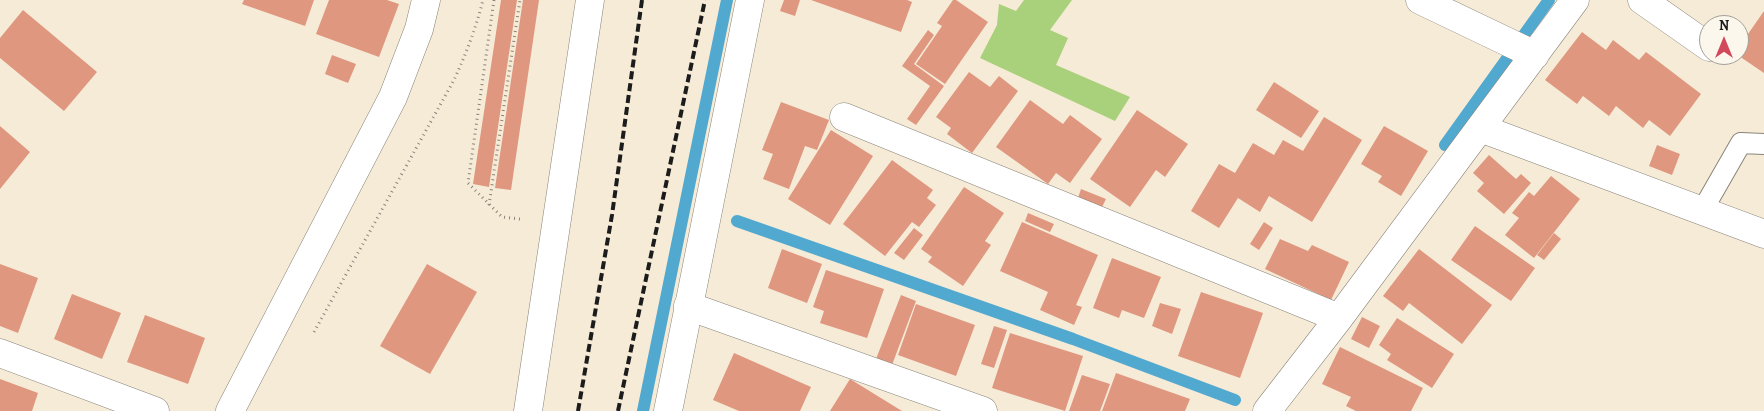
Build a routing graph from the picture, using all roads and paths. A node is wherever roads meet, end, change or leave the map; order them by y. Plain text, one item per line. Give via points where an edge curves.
1 (426, 0) edge
2 (482, 0) edge
3 (494, 0) edge
4 (520, 0) edge
5 (590, 0) edge
6 (750, 0) edge
7 (1420, 0) edge
8 (1575, 0) edge
9 (1642, 0) edge
10 (1699, 40) edge
11 (1522, 49) junction
12 (844, 117) dead end
13 (1480, 128) junction
14 (1764, 144) edge
15 (490, 204) junction
16 (1702, 211) junction
17 (520, 220) dead end
18 (1764, 234) edge
19 (688, 306) junction
20 (1339, 318) junction
21 (313, 334) dead end
22 (0, 353) edge
23 (155, 411) edge
24 (230, 411) edge
25 (528, 411) edge
26 (668, 411) edge
27 (983, 411) edge
28 (1267, 411) edge

1 - 24 street via 419,29 393,97
2 - 21 path via 473,36 454,80
3 - 15 path via 468,183
4 - 15 path
5 - 25 street
6 - 19 street
7 - 11 street
8 - 11 street
9 - 10 street
11 - 13 street
12 - 20 street
13 - 16 street
13 - 20 street
14 - 16 lane via 1741,143
15 - 17 path via 502,217
16 - 18 street
19 - 26 street
19 - 27 street
20 - 28 street
22 - 23 street

